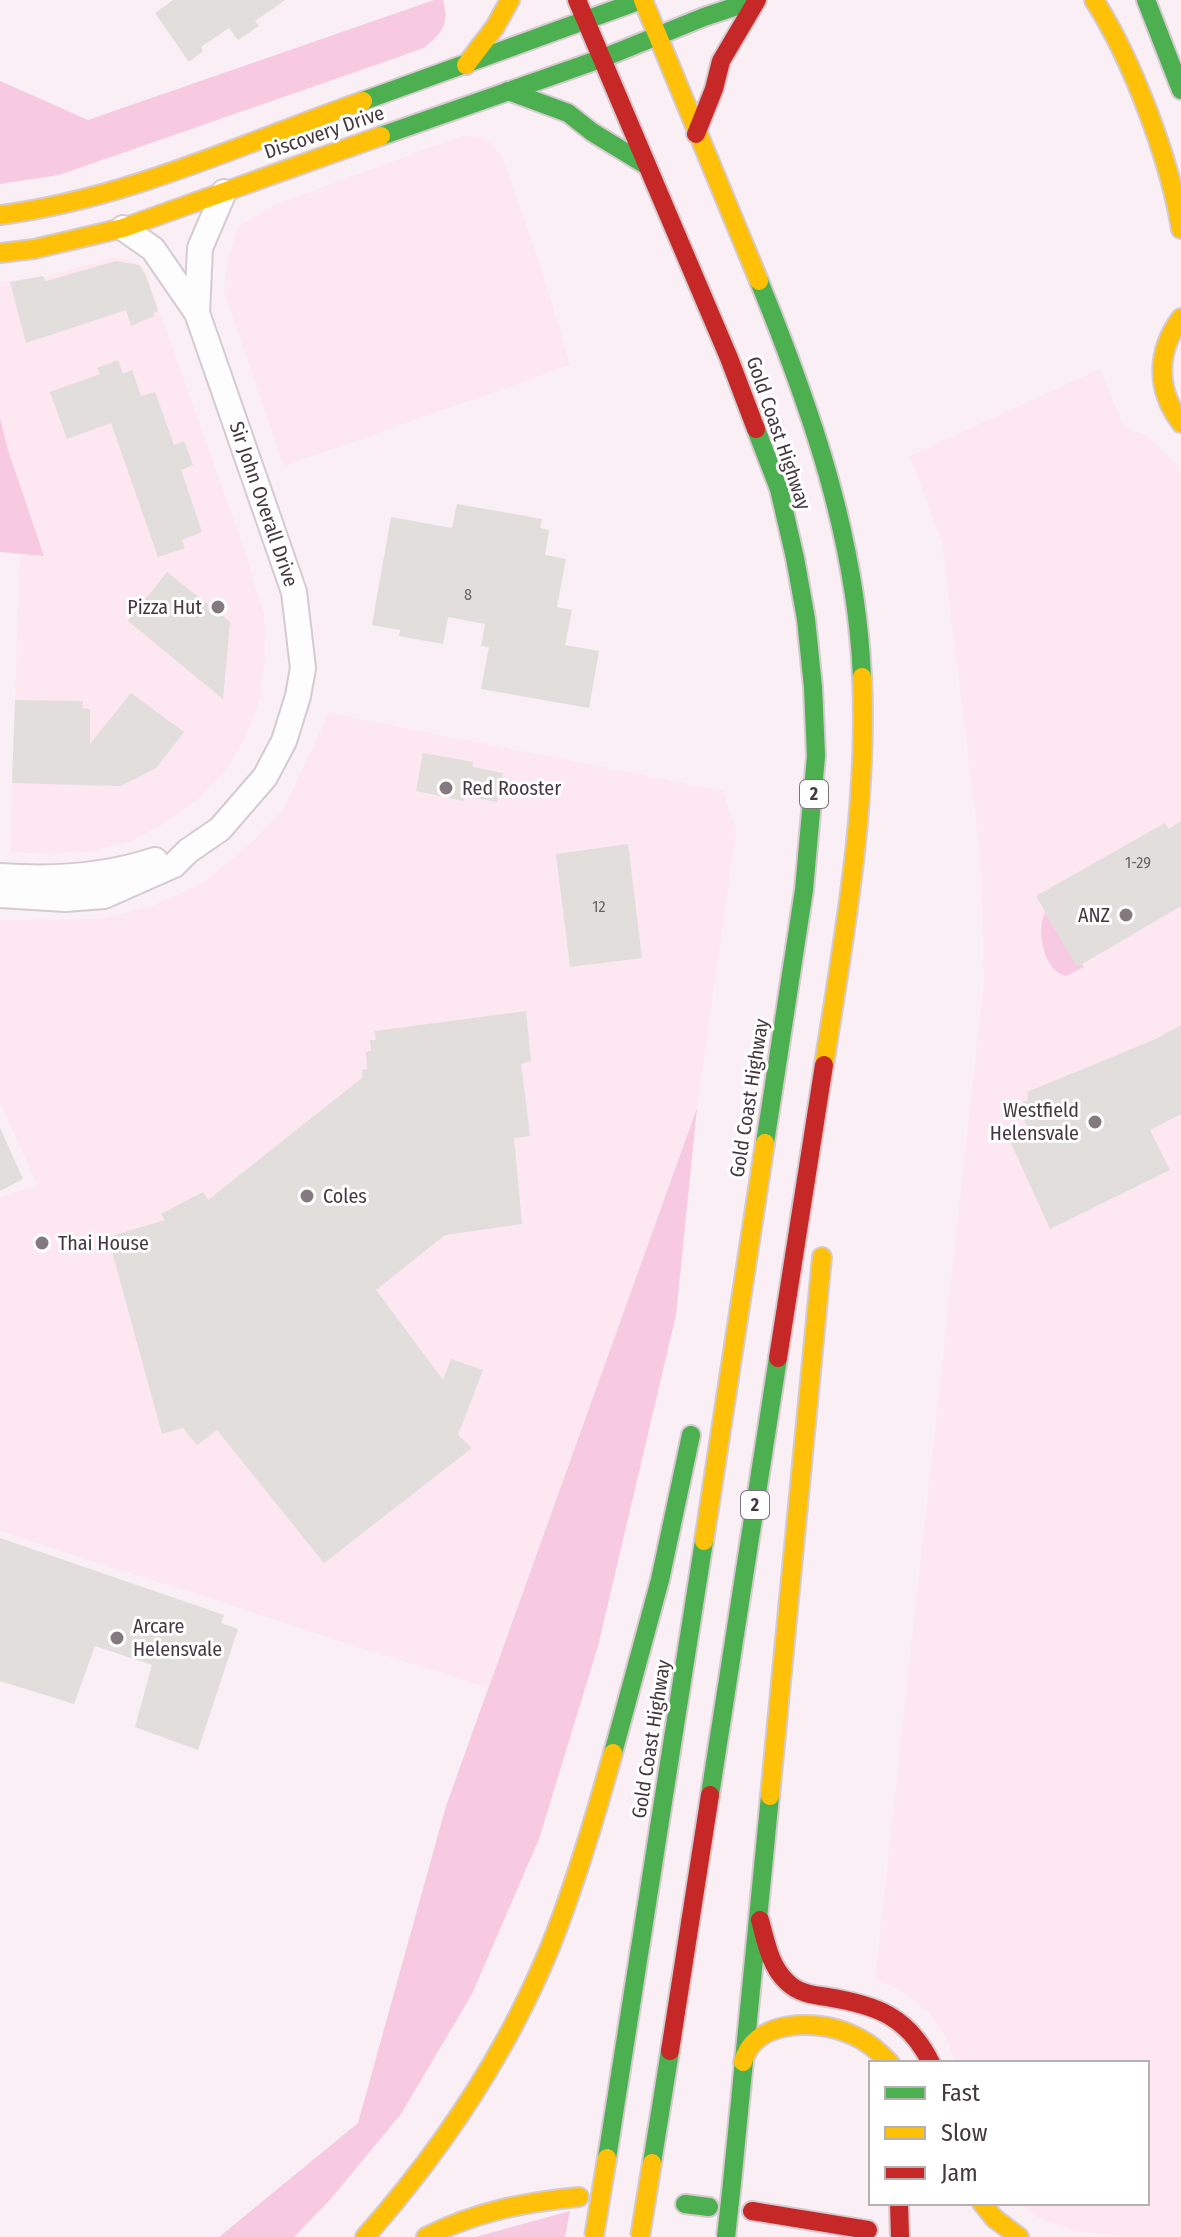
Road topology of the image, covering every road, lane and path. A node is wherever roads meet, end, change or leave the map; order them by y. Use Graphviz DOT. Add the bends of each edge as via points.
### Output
graph roads {
  1 [pos="510,0"];
  2 [pos="577,0"];
  3 [pos="642,0"];
  4 [pos="756,0"];
  5 [pos="1094,0"];
  6 [pos="1146,0"];
  7 [pos="585,21"];
  8 [pos="658,36"];
  9 [pos="603,58"];
  10 [pos="466,65"];
  11 [pos="1181,90"];
  12 [pos="508,91"];
  13 [pos="696,134"];
  14 [pos="646,165"];
  15 [pos="224,192"];
  16 [pos="0,215"];
  17 [pos="123,228"];
  18 [pos="1181,229"];
  19 [pos="0,253"];
  20 [pos="197,313"];
  21 [pos="1181,314"];
  22 [pos="1181,423"];
  23 [pos="188,851"];
  24 [pos="0,876"];
  25 [pos="0,895"];
  26 [pos="804,1190"];
  27 [pos="749,1238"];
  28 [pos="720,1308"];
  29 [pos="694,1424"];
  30 [pos="758,1914"];
  31 [pos="888,2061"];
  32 [pos="930,2061"];
  33 [pos="743,2062"];
  34 [pos="579,2197"];
  35 [pos="674,2202"];
  36 [pos="899,2205"];
  37 [pos="984,2205"];
  38 [pos="709,2207"];
  39 [pos="752,2211"];
  40 [pos="868,2230"];
  41 [pos="365,2237"];
  42 [pos="426,2237"];
  43 [pos="594,2237"];
  44 [pos="640,2237"];
  45 [pos="726,2237"];
  46 [pos="900,2237"];
  47 [pos="1019,2237"];
  1 -- 10 [label="main road"];
  2 -- 7 [label="main road, Gold Coast Highway / 2"];
  3 -- 7 [label="main road, Discovery Drive"];
  3 -- 8 [label="main road, Gold Coast Highway / 2"];
  4 -- 8 [label="main road, Discovery Drive"];
  4 -- 13 [label="main road" via="721,61"];
  5 -- 18 [label="main road" via="1115,36 1154,134"];
  6 -- 11 [label="main road"];
  7 -- 9 [label="main road, Gold Coast Highway / 2"];
  7 -- 10 [label="main road, Discovery Drive"];
  8 -- 9 [label="main road, Discovery Drive"];
  8 -- 13 [label="main road, Gold Coast Highway / 2"];
  9 -- 12 [label="main road, Discovery Drive"];
  9 -- 14 [label="main road, Gold Coast Highway / 2"];
  10 -- 16 [label="main road, Discovery Drive" via="103,193"];
  12 -- 14 [label="main road" via="568,113"];
  12 -- 15 [label="main road, Discovery Drive"];
  13 -- 26 [label="main road, Gold Coast Highway / 2" via="820,441 852,578 859,641 859,824"];
  14 -- 27 [label="main road, Gold Coast Highway / 2" via="779,489 806,619 813,687 811,828"];
  15 -- 17 [label="main road, Discovery Drive"];
  15 -- 20 [label="street, Sir John Overall Drive" via="200,248"];
  17 -- 19 [label="main road, Discovery Drive"];
  17 -- 20 [label="street, Sir John Overall Drive" via="153,249"];
  20 -- 23 [label="street, Sir John Overall Drive" via="294,592 303,668 284,741 265,777 220,829"];
  21 -- 22 [label="main road" via="1169,333 1160,370 1168,403"];
  23 -- 24 [label="street, Sir John Overall Drive" via="100,874 56,879"];
  23 -- 25 [label="street, Sir John Overall Drive" via="174,865 104,896"];
  26 -- 30 [label="main road" via="823,1246"];
  26 -- 44 [label="main road, Gold Coast Highway / 2, bridge"];
  27 -- 28 [label="main road"];
  27 -- 43 [label="main road, Gold Coast Highway / 2, bridge"];
  29 -- 41 [label="main road" via="638,1668 567,1904 491,2064 411,2184"];
  30 -- 32 [label="main road" via="772,1959 788,1983 806,1993 887,2012 913,2033"];
  30 -- 33 [label="main road"];
  31 -- 33 [label="main road" via="863,2039 811,2024 760,2038 747,2048"];
  33 -- 45 [label="main road, bridge"];
  34 -- 42 [label="main road" via="496,2208"];
  35 -- 38 [label="main road"];
  36 -- 46 [label="main road, bridge"];
  37 -- 47 [label="main road"];
  39 -- 40 [label="main road"];
}
